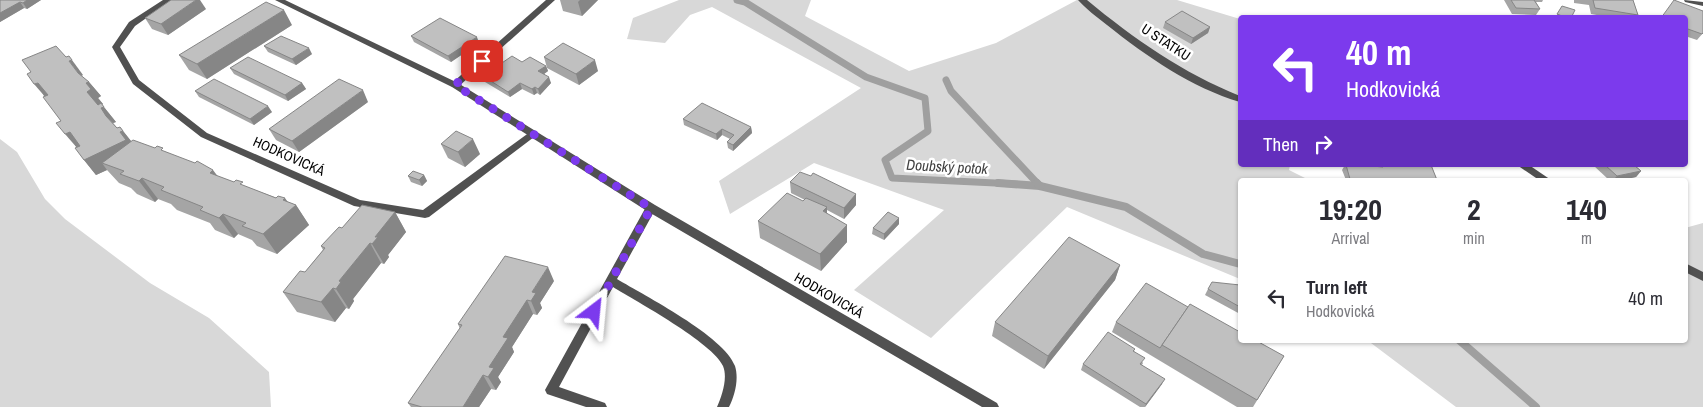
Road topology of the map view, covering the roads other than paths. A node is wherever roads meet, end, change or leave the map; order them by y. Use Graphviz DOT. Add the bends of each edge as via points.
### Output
graph roads {
  1 [pos="168,0"];
  2 [pos="279,0"];
  3 [pos="551,0"];
  4 [pos="1082,0"];
  5 [pos="1688,0"];
  6 [pos="1703,4"];
  7 [pos="455,85"];
  8 [pos="1238,98"];
  9 [pos="533,134"];
  10 [pos="1525,167"];
  11 [pos="1543,178"];
  12 [pos="651,208"];
  13 [pos="1688,269"];
  14 [pos="1703,277"];
  15 [pos="611,281"];
  16 [pos="990,406"];
  17 [pos="601,407"];
  18 [pos="723,407"];
  1 -- 9 [label="street, HODKOVICKÁ" via="132,24 116,47 136,82 204,135 358,203 425,214"];
  2 -- 7 [label="street, HODKOVICKÁ"];
  3 -- 7 [label="street"];
  4 -- 8 [label="street, U STATKU" via="1147,49 1193,78 1209,88"];
  5 -- 6 [label="street"];
  7 -- 9 [label="street, HODKOVICKÁ"];
  9 -- 12 [label="street, HODKOVICKÁ"];
  10 -- 11 [label="street"];
  12 -- 15 [label="street"];
  12 -- 16 [label="street, HODKOVICKÁ"];
  13 -- 14 [label="street"];
  15 -- 17 [label="street" via="551,390"];
  15 -- 18 [label="street" via="712,344 729,365 728,396"];
}
